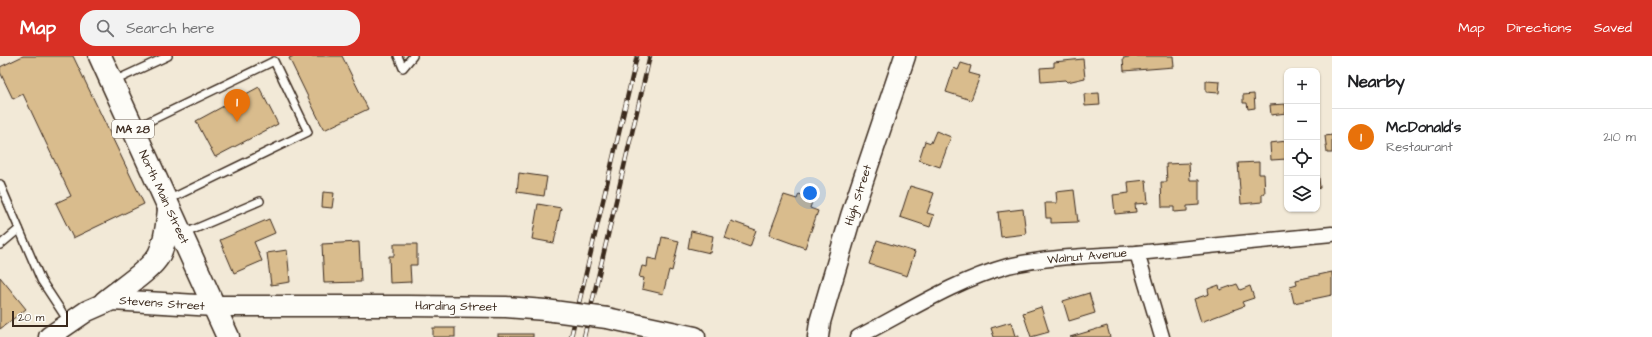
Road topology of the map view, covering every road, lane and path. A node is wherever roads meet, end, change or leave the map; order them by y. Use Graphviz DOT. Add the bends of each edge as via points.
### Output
graph roads {
  1 [pos="100,56"];
  2 [pos="168,56"];
  3 [pos="398,56"];
  4 [pos="413,56"];
  5 [pos="905,56"];
  6 [pos="112,82"];
  7 [pos="133,129"];
  8 [pos="0,184"];
  9 [pos="260,201"];
  10 [pos="168,205"];
  11 [pos="19,229"];
  12 [pos="1332,234"];
  13 [pos="181,235"];
  14 [pos="0,245"];
  15 [pos="1137,252"];
  16 [pos="105,302"];
  17 [pos="214,306"];
  18 [pos="69,323"];
  19 [pos="52,336"];
  20 [pos="228,337"];
  21 [pos="695,337"];
  22 [pos="818,337"];
  23 [pos="858,337"];
  24 [pos="1162,337"];
  1 -- 6 [label="main road, North Main Street / MA 28"];
  2 -- 6 [label="lane"];
  3 -- 4 [label="lane" via="403,68"];
  5 -- 22 [label="main road, High Street" via="851,216 820,322"];
  6 -- 7 [label="main road, North Main Street / MA 28"];
  7 -- 10 [label="main road, North Main Street / MA 28"];
  7 -- 10 [label="lane" via="274,61 308,132"];
  8 -- 11 [label="lane"];
  9 -- 13 [label="lane"];
  10 -- 13 [label="main road, North Main Street / MA 28"];
  10 -- 16 [label="main road" via="164,243 158,256"];
  11 -- 14 [label="lane"];
  11 -- 18 [label="lane" via="41,280"];
  12 -- 15 [label="street, Walnut Avenue"];
  13 -- 17 [label="main road, North Main Street / MA 28"];
  15 -- 23 [label="street, Walnut Avenue" via="1044,260 1008,266 973,278 925,300"];
  15 -- 24 [label="street"];
  16 -- 17 [label="main road, Stevens Street" via="121,300"];
  16 -- 18 [label="main road, Stevens Street"];
  17 -- 20 [label="main road, North Main Street / MA 28"];
  17 -- 21 [label="main road, Harding Street, bridge" via="506,307 606,318"];
  18 -- 19 [label="main road, Stevens Street"];
}
